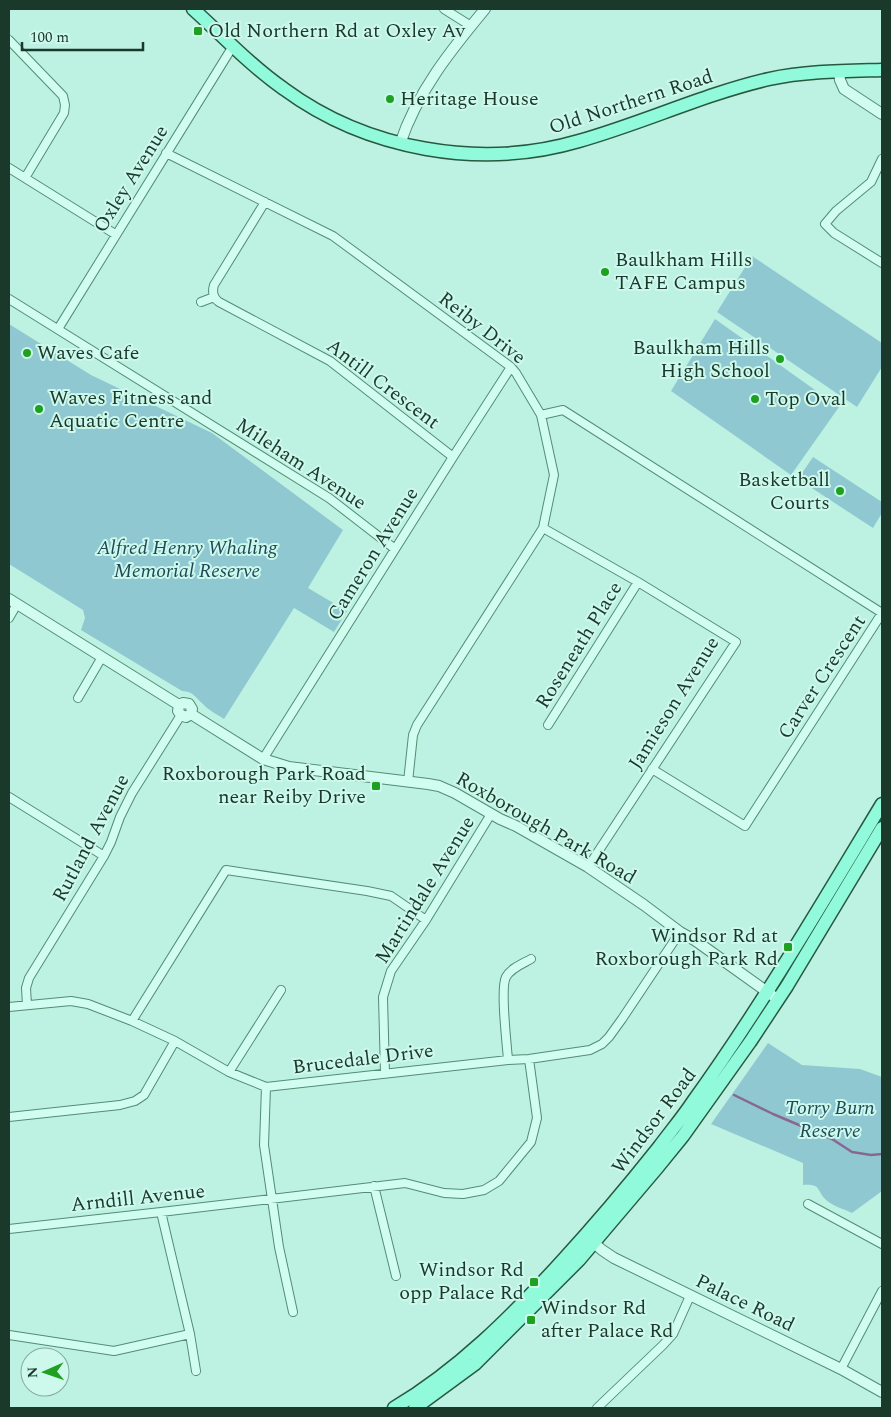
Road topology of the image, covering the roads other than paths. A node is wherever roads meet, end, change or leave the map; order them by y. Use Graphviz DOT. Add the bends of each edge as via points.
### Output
graph roads {
  1 [pos="193,9"];
  2 [pos="444,9"];
  3 [pos="485,9"];
  4 [pos="471,26"];
  5 [pos="9,40"];
  6 [pos="233,46"];
  7 [pos="882,70"];
  8 [pos="839,71"];
  9 [pos="882,114"];
  10 [pos="400,144"];
  11 [pos="166,153"];
  12 [pos="882,159"];
  13 [pos="9,168"];
  14 [pos="25,178"];
  15 [pos="266,202"];
  16 [pos="115,234"];
  17 [pos="882,263"];
  18 [pos="214,297"];
  19 [pos="9,299"];
  20 [pos="202,302"];
  21 [pos="58,329"];
  22 [pos="511,367"];
  23 [pos="541,414"];
  24 [pos="453,457"];
  25 [pos="543,528"];
  26 [pos="395,549"];
  27 [pos="638,582"];
  28 [pos="13,601"];
  29 [pos="9,618"];
  30 [pos="102,657"];
  31 [pos="78,698"];
  32 [pos="184,711"];
  33 [pos="548,724"];
  34 [pos="263,759"];
  35 [pos="652,769"];
  36 [pos="408,782"];
  37 [pos="9,797"];
  38 [pos="882,804"];
  39 [pos="491,814"];
  40 [pos="882,828"];
  41 [pos="104,856"];
  42 [pos="588,867"];
  43 [pos="426,920"];
  44 [pos="680,932"];
  45 [pos="531,959"];
  46 [pos="281,990"];
  47 [pos="767,991"];
  48 [pos="778,999"];
  49 [pos="27,1005"];
  50 [pos="9,1007"];
  51 [pos="132,1021"];
  52 [pos="175,1041"];
  53 [pos="529,1059"];
  54 [pos="508,1060"];
  55 [pos="229,1072"];
  56 [pos="385,1073"];
  57 [pos="266,1086"];
  58 [pos="9,1117"];
  59 [pos="374,1186"];
  60 [pos="271,1199"];
  61 [pos="808,1204"];
  62 [pos="161,1212"];
  63 [pos="9,1229"];
  64 [pos="594,1243"];
  65 [pos="882,1244"];
  66 [pos="396,1276"];
  67 [pos="882,1291"];
  68 [pos="690,1296"];
  69 [pos="293,1312"];
  70 [pos="190,1334"];
  71 [pos="9,1335"];
  72 [pos="841,1370"];
  73 [pos="196,1371"];
  74 [pos="882,1392"];
  75 [pos="394,1408"];
  76 [pos="415,1408"];
  77 [pos="597,1408"];
  1 -- 6 [label="main road, Old Northern Road"];
  2 -- 4 [label="street"];
  3 -- 4 [label="street"];
  4 -- 10 [label="street" via="434,75 406,126"];
  5 -- 14 [label="street" via="63,96 65,105 64,113"];
  6 -- 10 [label="main road, Old Northern Road" via="271,79 312,107 347,126"];
  6 -- 11 [label="street, Oxley Avenue"];
  7 -- 8 [label="main road, Old Northern Road"];
  8 -- 9 [label="street" via="844,89"];
  8 -- 10 [label="main road, Old Northern Road" via="796,74 746,85 558,147 523,152 468,153"];
  11 -- 15 [label="street, Reiby Drive"];
  11 -- 16 [label="street, Oxley Avenue"];
  12 -- 17 [label="street" via="871,182 825,224"];
  13 -- 14 [label="street"];
  14 -- 16 [label="street"];
  15 -- 18 [label="street" via="214,285"];
  15 -- 22 [label="street, Reiby Drive" via="333,236"];
  16 -- 21 [label="street, Oxley Avenue"];
  18 -- 20 [label="street"];
  18 -- 24 [label="street, Antill Crescent" via="330,361"];
  19 -- 21 [label="street, Mileham Avenue"];
  21 -- 26 [label="street, Mileham Avenue" via="328,498"];
  22 -- 23 [label="street, Reiby Drive"];
  22 -- 24 [label="street, Cameron Avenue"];
  23 -- 25 [label="street, Reiby Drive" via="554,475"];
  23 -- 35 [label="street, Carver Crescent" via="563,410 882,613 745,826"];
  24 -- 26 [label="street, Cameron Avenue"];
  25 -- 27 [label="street, Jamieson Avenue"];
  25 -- 36 [label="street, Reiby Drive" via="419,721"];
  26 -- 34 [label="street, Cameron Avenue"];
  27 -- 33 [label="street, Roseneath Place"];
  27 -- 35 [label="street, Jamieson Avenue" via="736,642"];
  28 -- 29 [label="street"];
  28 -- 30 [label="street, Roxborough Park Road"];
  30 -- 31 [label="street"];
  30 -- 32 [label="street, Roxborough Park Road"];
  32 -- 34 [label="street, Roxborough Park Road"];
  32 -- 41 [label="street, Rutland Avenue" via="132,793"];
  34 -- 36 [label="street, Roxborough Park Road" via="289,767"];
  35 -- 42 [label="street, Jamieson Avenue"];
  36 -- 39 [label="street, Roxborough Park Road" via="439,786"];
  37 -- 41 [label="street"];
  38 -- 47 [label="main road, Windsor Road"];
  39 -- 42 [label="street, Roxborough Park Road"];
  39 -- 43 [label="street, Martindale Avenue"];
  40 -- 48 [label="main road, Windsor Road"];
  41 -- 49 [label="street, Rutland Avenue" via="29,978"];
  42 -- 44 [label="street, Roxborough Park Road"];
  43 -- 51 [label="street" via="391,896 367,890 226,870"];
  43 -- 56 [label="street, Martindale Avenue" via="390,971 383,997"];
  44 -- 47 [label="street, Roxborough Park Road"];
  44 -- 53 [label="street, Brucedale Drive" via="602,1044 590,1050"];
  45 -- 54 [label="street" via="514,968 505,978"];
  46 -- 55 [label="street"];
  47 -- 48 [label="street, Roxborough Park Road"];
  47 -- 75 [label="main road, Windsor Road" via="691,1105 585,1236 490,1335 446,1372"];
  48 -- 64 [label="main road, Windsor Road" via="683,1136"];
  49 -- 50 [label="street, Brucedale Drive"];
  49 -- 51 [label="street, Brucedale Drive" via="71,1001"];
  51 -- 52 [label="street, Brucedale Drive"];
  52 -- 55 [label="street, Brucedale Drive"];
  52 -- 58 [label="street" via="144,1095 135,1100 120,1105"];
  53 -- 54 [label="street, Brucedale Drive"];
  53 -- 59 [label="street, Arndill Avenue" via="537,1118 531,1142 499,1181 484,1190 463,1194 444,1193 405,1183"];
  54 -- 56 [label="street, Brucedale Drive"];
  55 -- 57 [label="street, Brucedale Drive"];
  56 -- 57 [label="street, Brucedale Drive"];
  57 -- 60 [label="street" via="264,1145"];
  59 -- 60 [label="street, Arndill Avenue"];
  59 -- 66 [label="street"];
  60 -- 62 [label="street, Arndill Avenue"];
  60 -- 69 [label="street"];
  61 -- 65 [label="street"];
  62 -- 63 [label="street, Arndill Avenue"];
  62 -- 70 [label="street"];
  64 -- 68 [label="street, Palace Road" via="614,1258"];
  64 -- 76 [label="main road, Windsor Road" via="475,1364"];
  67 -- 72 [label="street"];
  68 -- 72 [label="street, Palace Road"];
  68 -- 77 [label="street" via="673,1334"];
  70 -- 71 [label="street" via="114,1351"];
  70 -- 73 [label="street"];
  72 -- 74 [label="street, Palace Road"];
}
